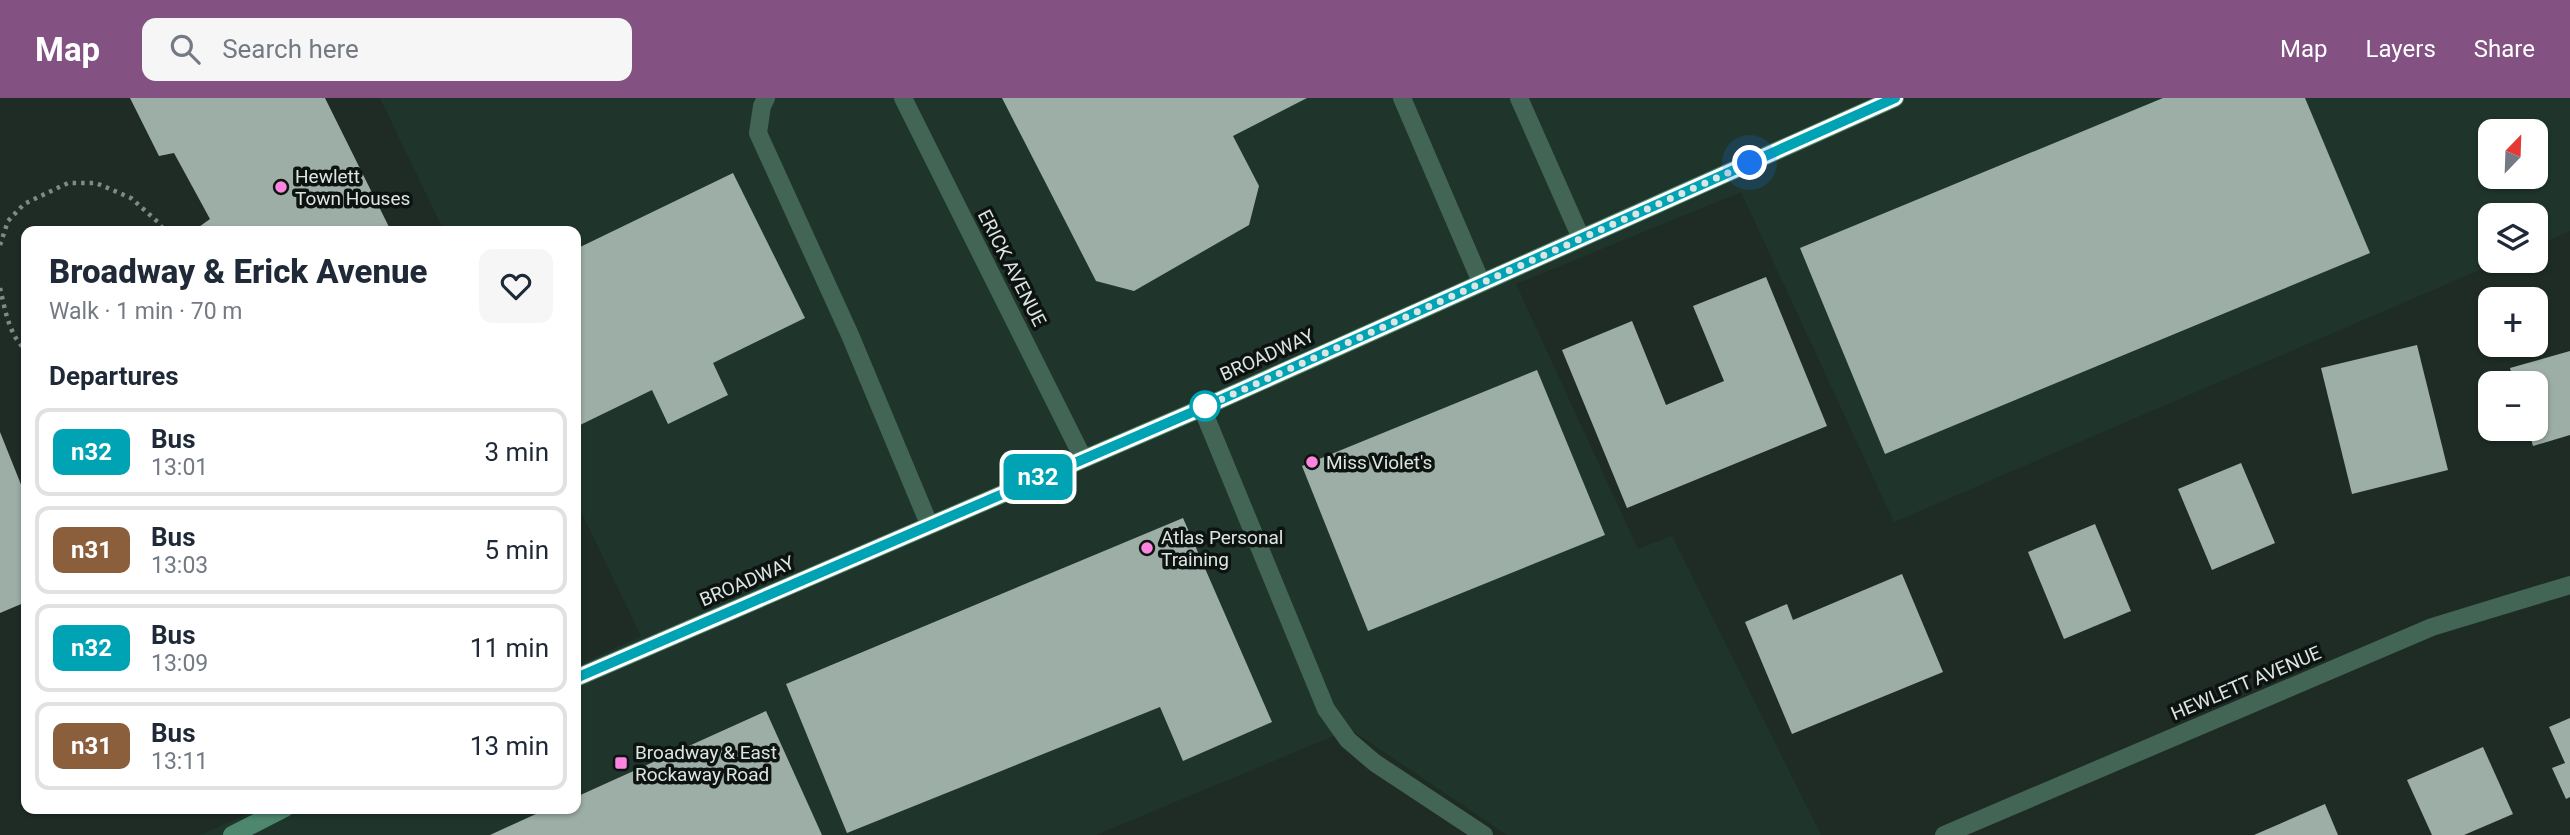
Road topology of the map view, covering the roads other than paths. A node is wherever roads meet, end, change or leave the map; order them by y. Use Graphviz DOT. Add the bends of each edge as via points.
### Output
graph roads {
  1 [pos="766,98"];
  2 [pos="903,98"];
  3 [pos="1402,98"];
  4 [pos="1519,98"];
  5 [pos="1895,98"];
  6 [pos="1581,238"];
  7 [pos="1481,282"];
  8 [pos="1202,408"];
  9 [pos="1083,457"];
  10 [pos="929,524"];
  11 [pos="2570,584"];
  12 [pos="581,676"];
  13 [pos="273,814"];
  14 [pos="232,835"];
  15 [pos="1484,835"];
  16 [pos="1944,835"];
  1 -- 10 [label="street" via="758,133"];
  2 -- 9 [label="street, ERICK AVENUE"];
  3 -- 7 [label="street"];
  4 -- 6 [label="street"];
  5 -- 6 [label="main road, BROADWAY"];
  6 -- 7 [label="main road, BROADWAY"];
  7 -- 8 [label="main road, BROADWAY"];
  8 -- 9 [label="main road, BROADWAY"];
  8 -- 15 [label="street" via="1326,709 1348,740 1375,763"];
  9 -- 10 [label="main road, BROADWAY"];
  10 -- 12 [label="main road, BROADWAY"];
  11 -- 16 [label="street, HEWLETT AVENUE" via="2432,627"];
  13 -- 14 [label="main road"];
}
